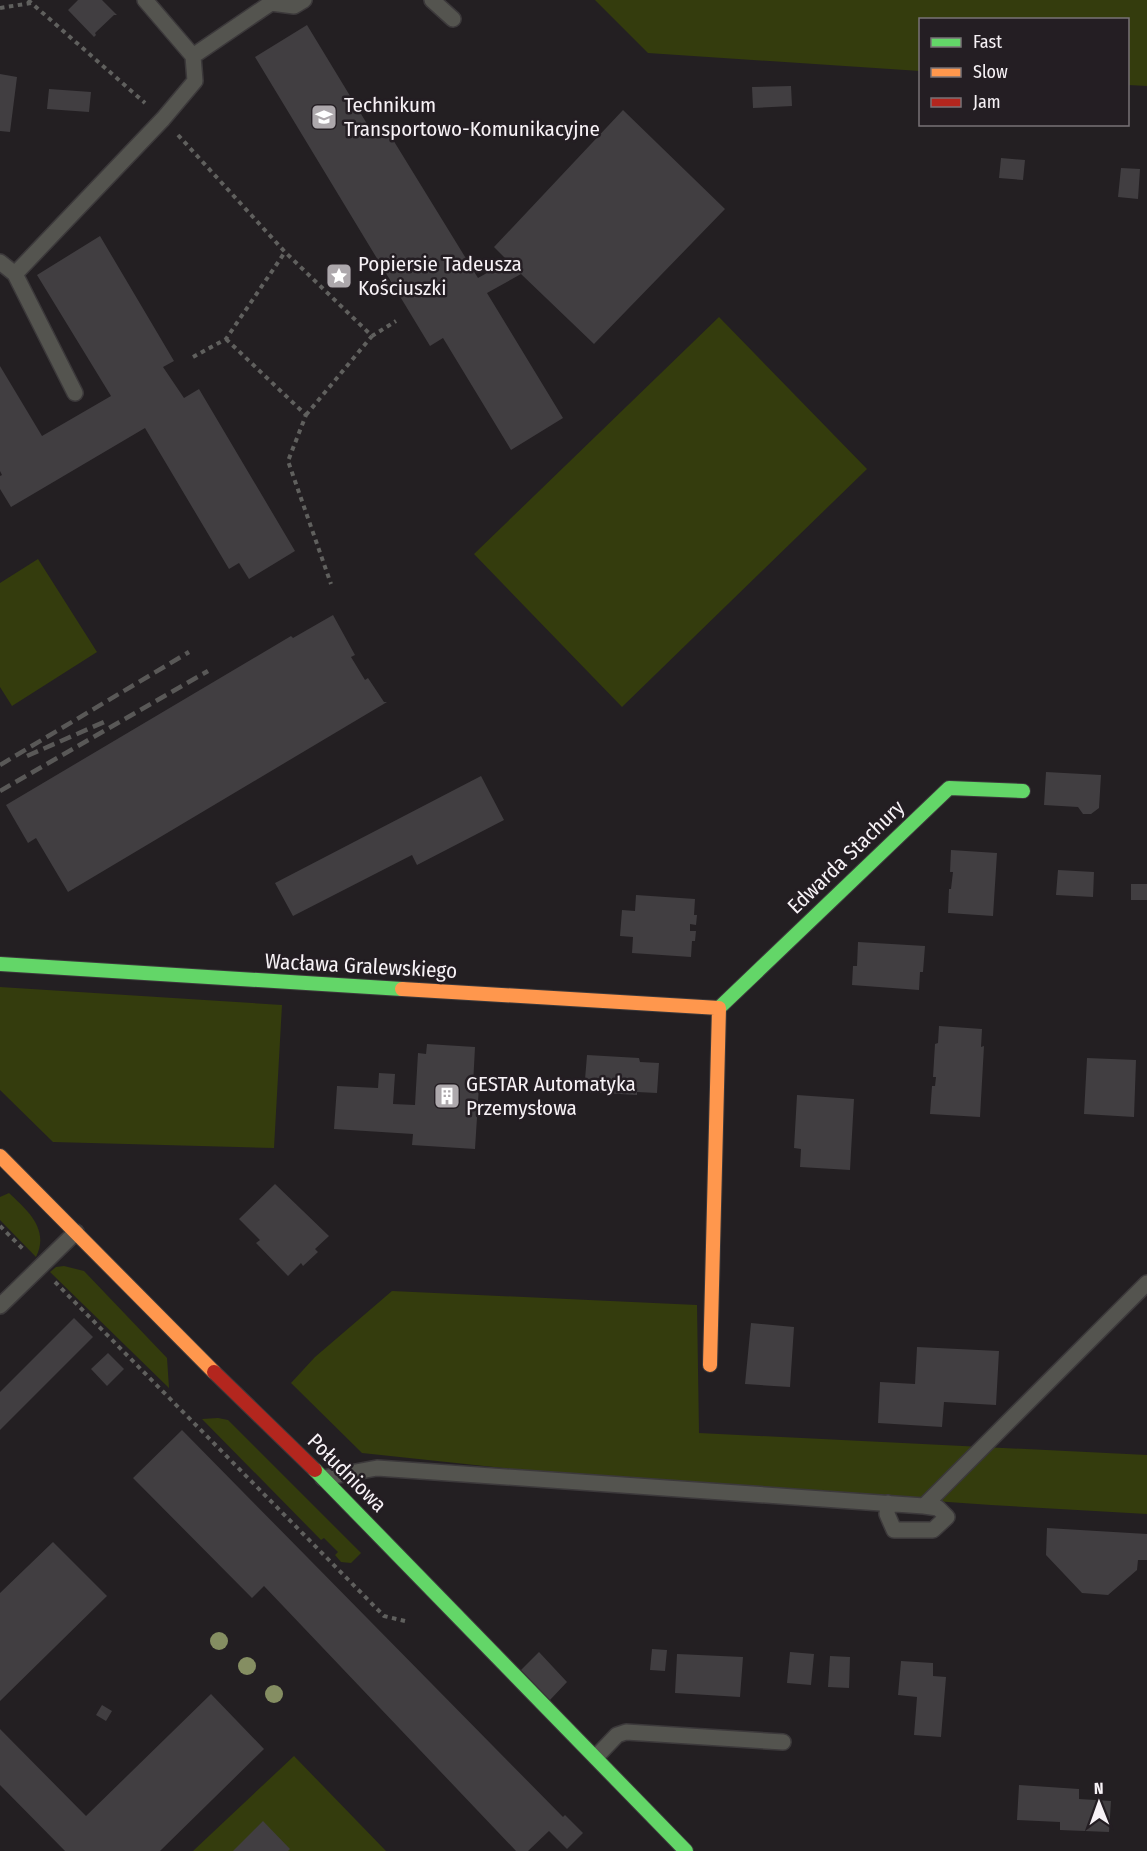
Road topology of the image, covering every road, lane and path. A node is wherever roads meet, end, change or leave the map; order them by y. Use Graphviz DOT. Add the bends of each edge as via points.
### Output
graph roads {
  1 [pos="145,0"];
  2 [pos="304,0"];
  3 [pos="432,0"];
  4 [pos="32,3"];
  5 [pos="0,8"];
  6 [pos="453,19"];
  7 [pos="193,56"];
  8 [pos="0,262"];
  9 [pos="15,274"];
  10 [pos="396,321"];
  11 [pos="372,336"];
  12 [pos="226,339"];
  13 [pos="193,357"];
  14 [pos="75,393"];
  15 [pos="306,415"];
  16 [pos="331,584"];
  17 [pos="1023,791"];
  18 [pos="0,964"];
  19 [pos="719,1008"];
  20 [pos="0,1156"];
  21 [pos="76,1232"];
  22 [pos="1147,1283"];
  23 [pos="0,1306"];
  24 [pos="100,1329"];
  25 [pos="710,1365"];
  26 [pos="323,1478"];
  27 [pos="888,1503"];
  28 [pos="924,1506"];
  29 [pos="405,1621"];
  30 [pos="783,1742"];
  31 [pos="596,1757"];
  32 [pos="686,1851"];
  1 -- 7 [label="lane"];
  2 -- 7 [label="lane" via="294,6 271,3"];
  3 -- 6 [label="lane"];
  4 -- 5 [label="path"];
  7 -- 9 [label="lane" via="195,81"];
  8 -- 9 [label="lane"];
  9 -- 14 [label="lane"];
  10 -- 11 [label="path"];
  11 -- 12 [label="path" via="285,252"];
  11 -- 15 [label="path"];
  12 -- 13 [label="path"];
  12 -- 15 [label="path"];
  15 -- 16 [label="path" via="288,461"];
  17 -- 19 [label="street, Edwarda Stachury" via="949,788"];
  18 -- 19 [label="street, Wacława Gralewskiego"];
  19 -- 25 [label="street"];
  20 -- 21 [label="street, Południowa"];
  21 -- 23 [label="lane"];
  21 -- 26 [label="street, Południowa"];
  22 -- 28 [label="lane"];
  24 -- 29 [label="path" via="384,1616"];
  26 -- 27 [label="lane" via="377,1468"];
  26 -- 31 [label="street, Południowa"];
  27 -- 28 [label="lane"];
  27 -- 28 [label="lane" via="887,1514 894,1530 933,1530 947,1517 938,1508"];
  30 -- 31 [label="lane" via="626,1732 616,1735"];
  31 -- 32 [label="street, Południowa"];
}
